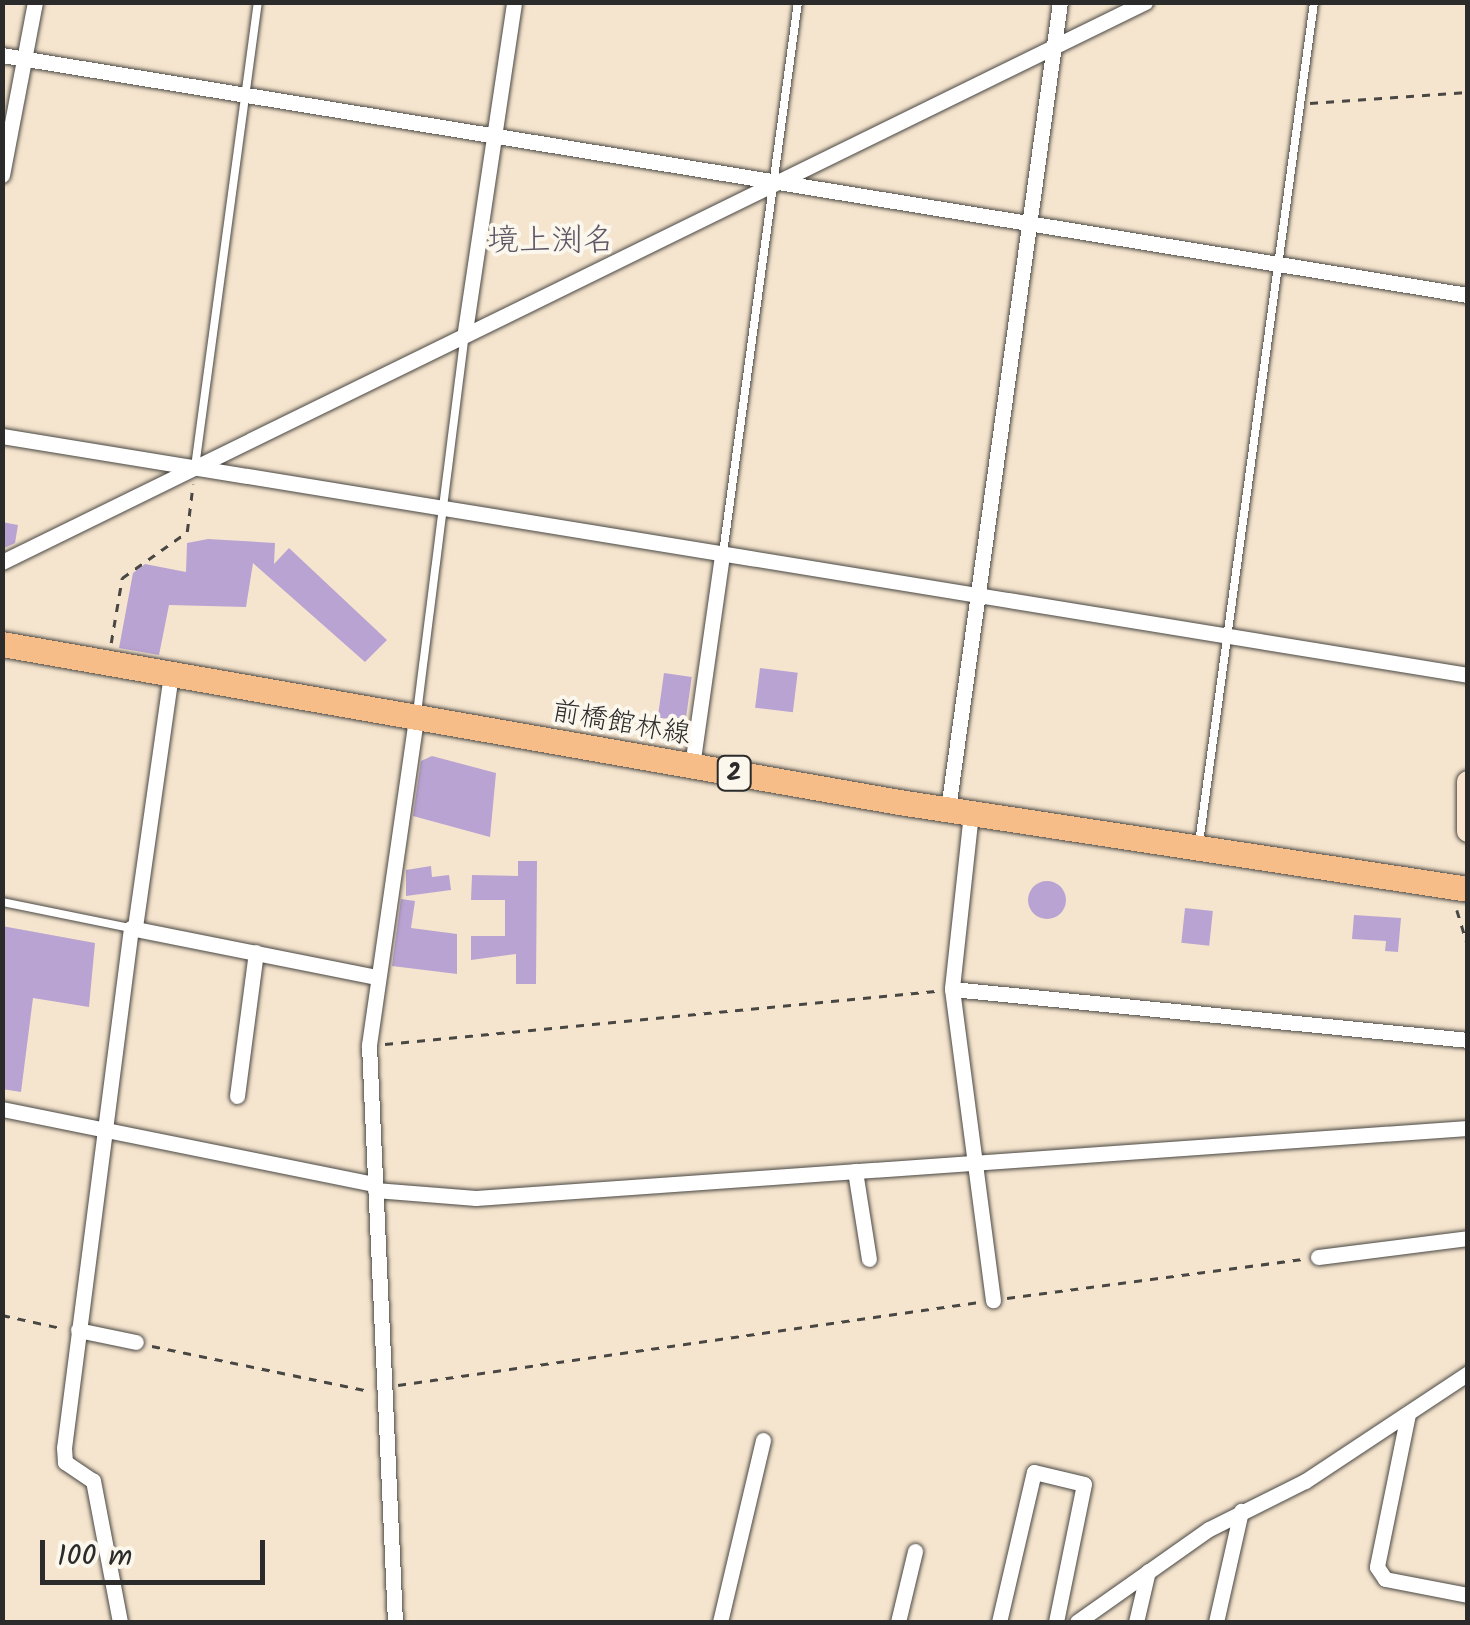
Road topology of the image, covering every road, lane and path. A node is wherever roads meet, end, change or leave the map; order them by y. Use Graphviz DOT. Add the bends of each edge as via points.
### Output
graph roads {
  1 [pos="35,2"];
  2 [pos="258,2"];
  3 [pos="514,2"];
  4 [pos="798,2"];
  5 [pos="1060,2"];
  6 [pos="1145,2"];
  7 [pos="1314,2"];
  8 [pos="1055,46"];
  9 [pos="2,55"];
  10 [pos="31,60"];
  11 [pos="1468,92"];
  12 [pos="245,95"];
  13 [pos="1300,103"];
  14 [pos="494,136"];
  15 [pos="2,175"];
  16 [pos="774,184"];
  17 [pos="1029,224"];
  18 [pos="1278,264"];
  19 [pos="1468,294"];
  20 [pos="465,331"];
  21 [pos="2,436"];
  22 [pos="195,467"];
  23 [pos="444,506"];
  24 [pos="722,556"];
  25 [pos="2,562"];
  26 [pos="976,595"];
  27 [pos="1228,637"];
  28 [pos="2,644"];
  29 [pos="109,664"];
  30 [pos="171,675"];
  31 [pos="1468,675"];
  32 [pos="416,719"];
  33 [pos="692,766"];
  34 [pos="1468,782"];
  35 [pos="959,811"];
  36 [pos="1468,832"];
  37 [pos="1198,847"];
  38 [pos="1468,889"];
  39 [pos="2,902"];
  40 [pos="133,928"];
  41 [pos="256,952"];
  42 [pos="377,977"];
  43 [pos="952,989"];
  44 [pos="1468,1040"];
  45 [pos="369,1045"];
  46 [pos="237,1096"];
  47 [pos="2,1109"];
  48 [pos="1468,1128"];
  49 [pos="105,1133"];
  50 [pos="976,1162"];
  51 [pos="856,1171"];
  52 [pos="375,1187"];
  53 [pos="1468,1238"];
  54 [pos="1318,1257"];
  55 [pos="869,1259"];
  56 [pos="992,1300"];
  57 [pos="2,1315"];
  58 [pos="78,1330"];
  59 [pos="136,1342"];
  60 [pos="1468,1373"];
  61 [pos="382,1391"];
  62 [pos="1408,1414"];
  63 [pos="763,1440"];
  64 [pos="1241,1511"];
  65 [pos="914,1551"];
  66 [pos="1148,1571"];
  67 [pos="1468,1595"];
  68 [pos="120,1622"];
  69 [pos="395,1622"];
  70 [pos="720,1622"];
  71 [pos="898,1622"];
  72 [pos="999,1622"];
  73 [pos="1056,1622"];
  74 [pos="1077,1622"];
  75 [pos="1136,1622"];
  76 [pos="1216,1622"];
  1 -- 10 [label="street"];
  2 -- 12 [label="lane"];
  3 -- 14 [label="street"];
  4 -- 16 [label="lane"];
  5 -- 8 [label="street"];
  6 -- 8 [label="street"];
  7 -- 13 [label="lane"];
  8 -- 16 [label="street"];
  8 -- 17 [label="street"];
  9 -- 10 [label="street"];
  10 -- 12 [label="street"];
  10 -- 15 [label="street"];
  11 -- 13 [label="path"];
  12 -- 14 [label="street"];
  12 -- 22 [label="lane"];
  13 -- 18 [label="lane"];
  14 -- 16 [label="street"];
  14 -- 20 [label="street"];
  16 -- 17 [label="street"];
  16 -- 20 [label="street"];
  16 -- 24 [label="lane"];
  17 -- 18 [label="street"];
  17 -- 26 [label="street"];
  18 -- 19 [label="street"];
  18 -- 27 [label="lane"];
  20 -- 22 [label="street"];
  20 -- 23 [label="lane"];
  21 -- 22 [label="street"];
  22 -- 23 [label="street"];
  22 -- 25 [label="street"];
  22 -- 29 [label="path" via="187,532 137,562 115,593"];
  23 -- 24 [label="street"];
  23 -- 32 [label="lane"];
  24 -- 26 [label="street"];
  24 -- 33 [label="street"];
  26 -- 27 [label="street"];
  26 -- 35 [label="street"];
  27 -- 31 [label="street"];
  27 -- 37 [label="lane"];
  28 -- 29 [label="main road, 前橋館林線 / 2"];
  29 -- 30 [label="main road, 前橋館林線 / 2"];
  30 -- 32 [label="main road, 前橋館林線 / 2"];
  30 -- 40 [label="street"];
  32 -- 33 [label="main road, 前橋館林線 / 2"];
  32 -- 42 [label="street"];
  33 -- 35 [label="main road, 前橋館林線 / 2"];
  34 -- 36 [label="main road"];
  35 -- 37 [label="main road, 前橋館林線 / 2"];
  35 -- 43 [label="street"];
  37 -- 38 [label="main road, 前橋館林線 / 2"];
  39 -- 40 [label="lane"];
  40 -- 41 [label="street"];
  40 -- 49 [label="street"];
  41 -- 42 [label="street"];
  41 -- 46 [label="street"];
  42 -- 45 [label="street"];
  43 -- 44 [label="street"];
  43 -- 45 [label="path"];
  43 -- 50 [label="street"];
  45 -- 52 [label="street"];
  47 -- 49 [label="street"];
  48 -- 50 [label="street"];
  49 -- 52 [label="street"];
  49 -- 58 [label="street"];
  50 -- 51 [label="street"];
  50 -- 56 [label="street"];
  51 -- 52 [label="street" via="476,1198"];
  51 -- 55 [label="street"];
  52 -- 61 [label="street"];
  53 -- 54 [label="street"];
  54 -- 56 [label="path"];
  56 -- 61 [label="path"];
  57 -- 58 [label="path"];
  58 -- 59 [label="street"];
  58 -- 68 [label="street" via="64,1462 93,1481"];
  59 -- 61 [label="path"];
  60 -- 62 [label="street"];
  61 -- 69 [label="street"];
  62 -- 64 [label="street"];
  62 -- 67 [label="street" via="1377,1566 1385,1579"];
  63 -- 70 [label="street"];
  64 -- 66 [label="street"];
  64 -- 76 [label="street"];
  65 -- 71 [label="street"];
  66 -- 74 [label="street"];
  66 -- 75 [label="street"];
  72 -- 73 [label="street" via="1034,1472 1084,1484"];
}
